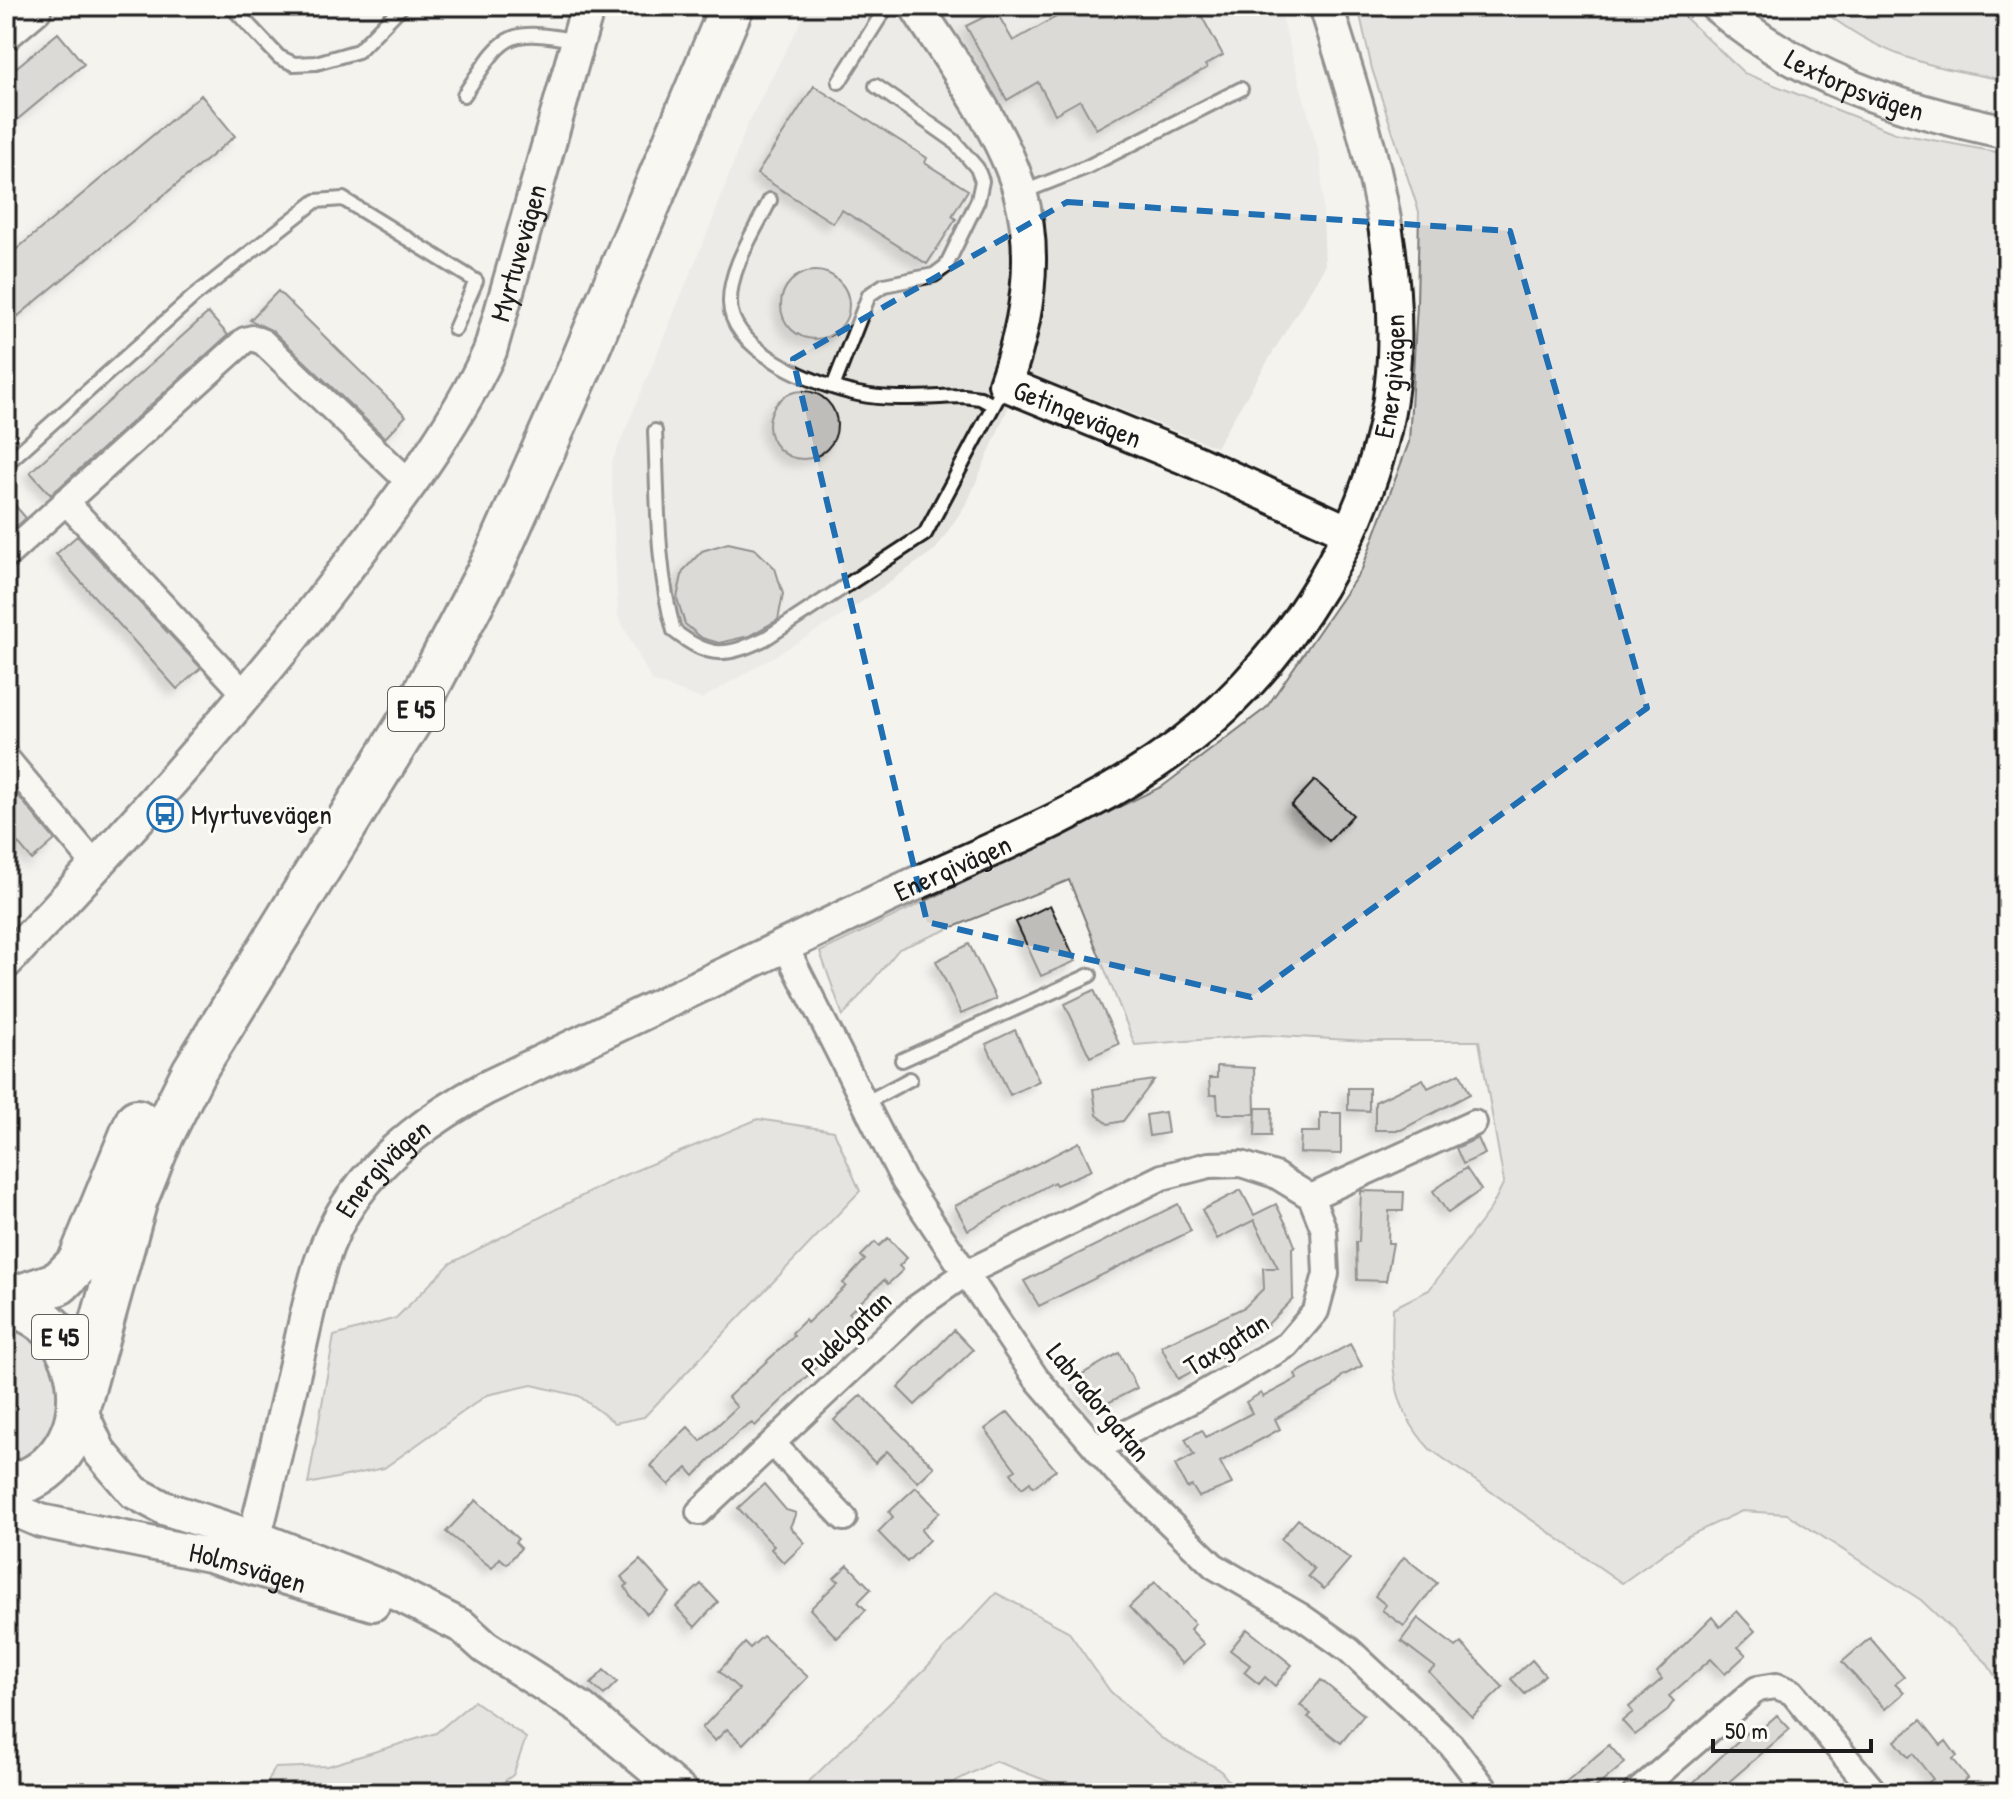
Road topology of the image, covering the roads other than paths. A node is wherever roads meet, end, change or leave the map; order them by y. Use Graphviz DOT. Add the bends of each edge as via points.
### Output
graph roads {
  1 [pos="34,6"];
  2 [pos="231,6"];
  3 [pos="402,6"];
  4 [pos="588,6"];
  5 [pos="703,6"];
  6 [pos="732,6"];
  7 [pos="887,6"];
  8 [pos="916,6"];
  9 [pos="1326,6"];
  10 [pos="1717,6"];
  11 [pos="6,38"];
  12 [pos="578,41"];
  13 [pos="839,82"];
  14 [pos="876,86"];
  15 [pos="1241,89"];
  16 [pos="464,95"];
  17 [pos="2007,132"];
  18 [pos="1021,193"];
  19 [pos="770,200"];
  20 [pos="455,329"];
  21 [pos="833,387"];
  22 [pos="999,394"];
  23 [pos="655,431"];
  24 [pos="6,464"];
  25 [pos="412,485"];
  26 [pos="65,501"];
  27 [pos="1349,532"];
  28 [pos="6,556"];
  29 [pos="246,695"];
  30 [pos="6,758"];
  31 [pos="96,866"];
  32 [pos="785,946"];
  33 [pos="6,962"];
  34 [pos="1090,975"];
  35 [pos="902,1060"];
  36 [pos="910,1079"];
  37 [pos="863,1104"];
  38 [pos="1474,1123"];
  39 [pos="1311,1197"];
  40 [pos="966,1273"];
  41 [pos="6,1303"];
  42 [pos="81,1403"];
  43 [pos="773,1444"];
  44 [pos="1097,1448"];
  45 [pos="6,1487"];
  46 [pos="6,1506"];
  47 [pos="699,1512"];
  48 [pos="844,1518"];
  49 [pos="251,1551"];
  50 [pos="682,1793"];
  51 [pos="1488,1793"];
  52 [pos="1636,1793"];
  53 [pos="1875,1793"];
  1 -- 11 [label="street" via="38,11"];
  2 -- 3 [label="lane" via="279,57 294,64 358,51"];
  4 -- 12 [label="street, Myrtuvevägen"];
  5 -- 41 [label="highway, E 45" via="471,548 386,708 172,1056 133,1129 79,1263 59,1283"];
  6 -- 42 [label="highway, E 45" via="495,559 411,719 194,1071 162,1135 136,1199"];
  7 -- 13 [label="lane"];
  8 -- 18 [label="street, Getingevägen" via="1008,159"];
  9 -- 27 [label="street, Energivägen" via="1372,154 1389,234 1394,296 1394,361 1385,417 1368,486"];
  10 -- 17 [label="street, Lextorpsvägen" via="1810,70 1901,108"];
  12 -- 16 [label="lane" via="537,33 514,35 497,46"];
  12 -- 25 [label="street, Myrtuvevägen" via="490,351 469,396"];
  14 -- 21 [label="lane" via="953,140 982,181 946,266 934,275 884,285 869,295"];
  15 -- 18 [label="lane" via="1087,167"];
  18 -- 22 [label="street, Getingevägen" via="1029,278 1025,318"];
  19 -- 21 [label="lane" via="736,270 730,302 734,325 761,354"];
  20 -- 24 [label="lane, Myrtuvevägen" via="476,281 343,199 316,201 193,297"];
  21 -- 22 [label="lane" via="893,398"];
  22 -- 23 [label="lane" via="925,534 738,651 710,653 674,631 660,550"];
  22 -- 27 [label="street, Getingevägen" via="1196,462"];
  25 -- 26 [label="street" via="253,338"];
  25 -- 29 [label="street, Myrtuvevägen"];
  26 -- 28 [label="street"];
  26 -- 29 [label="street"];
  27 -- 32 [label="street, Energivägen" via="1316,597 1270,658 1218,712 1156,763 1060,816"];
  29 -- 31 [label="street, Myrtuvevägen"];
  30 -- 31 [label="street"];
  31 -- 33 [label="street, Myrtuvevägen"];
  32 -- 37 [label="street, Labradorgatan"];
  32 -- 49 [label="street, Energivägen" via="475,1094 440,1113 379,1166 351,1200 313,1289"];
  34 -- 35 [label="lane"];
  36 -- 37 [label="lane"];
  37 -- 40 [label="street, Labradorgatan" via="904,1181"];
  38 -- 39 [label="street"];
  39 -- 40 [label="street" via="1275,1175 1241,1164 1209,1165 1162,1177"];
  39 -- 44 [label="street, Taxgatan" via="1324,1230 1326,1274 1316,1311 1287,1345"];
  40 -- 43 [label="street, Pudelgatan" via="916,1308"];
  40 -- 44 [label="street, Labradorgatan" via="1036,1378"];
  41 -- 42 [label="highway, E 45" via="38,1317 58,1335 73,1357"];
  42 -- 45 [label="highway, E 45" via="68,1443 53,1462 34,1477"];
  42 -- 49 [label="street, Holmsvägen" via="99,1451 134,1492"];
  43 -- 47 [label="street, Pudelgatan"];
  43 -- 48 [label="street"];
  44 -- 51 [label="street, Labradorgatan" via="1214,1566 1349,1650 1451,1745"];
  46 -- 49 [label="street, Holmsvägen" via="41,1521 162,1544"];
  49 -- 50 [label="street, Holmsvägen" via="456,1640 485,1647 582,1709"];
  52 -- 53 [label="street" via="1757,1689 1776,1686 1792,1692"];
}
